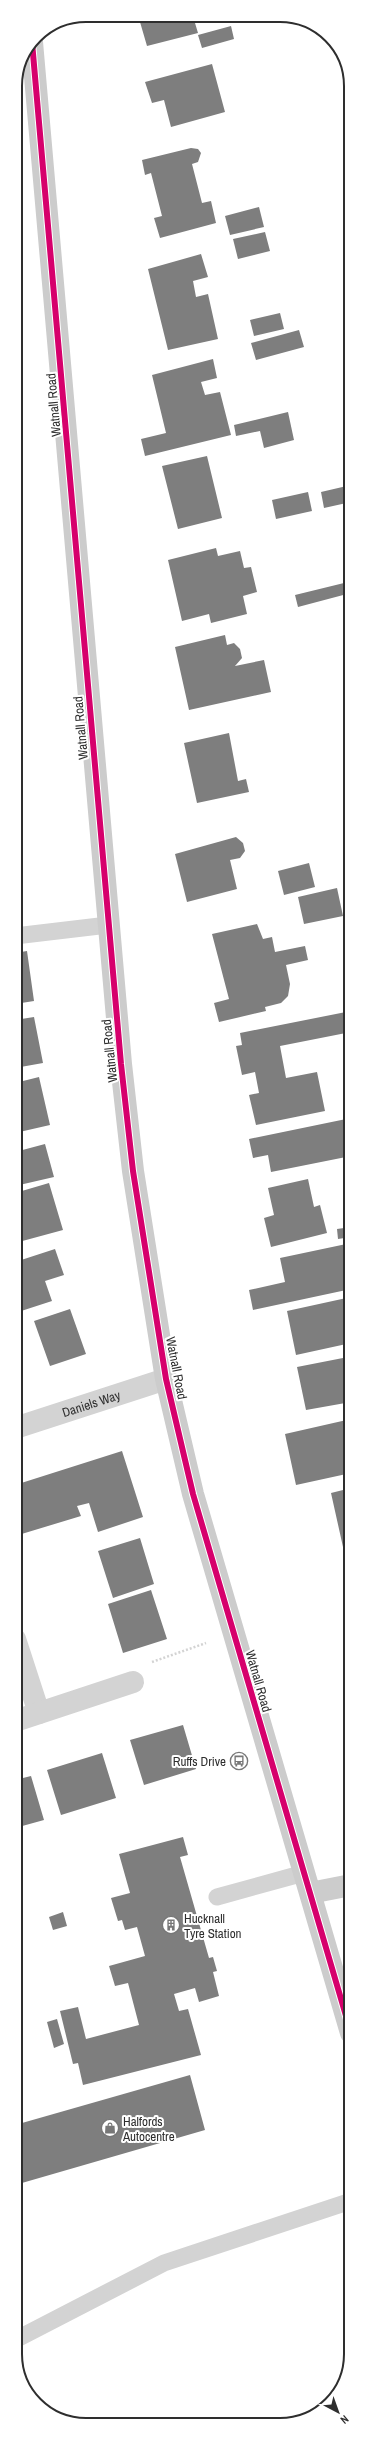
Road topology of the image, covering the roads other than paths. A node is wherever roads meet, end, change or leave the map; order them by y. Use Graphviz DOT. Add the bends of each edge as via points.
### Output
graph roads {
  1 [pos="33,51"];
  2 [pos="108,925"];
  3 [pos="22,935"];
  4 [pos="166,1379"];
  5 [pos="22,1426"];
  6 [pos="22,1661"];
  7 [pos="133,1682"];
  8 [pos="39,1713"];
  9 [pos="22,1719"];
  10 [pos="307,1883"];
  11 [pos="344,1885"];
  12 [pos="216,1897"];
  13 [pos="344,2009"];
  14 [pos="344,2203"];
  15 [pos="22,2336"];
  1 -- 2 [label="main road, Watnall Road"];
  2 -- 3 [label="lane"];
  2 -- 4 [label="main road, Watnall Road" via="133,1171"];
  4 -- 5 [label="street, Daniels Way"];
  4 -- 10 [label="main road, Watnall Road" via="193,1494"];
  6 -- 8 [label="street"];
  7 -- 8 [label="street"];
  8 -- 9 [label="street"];
  10 -- 11 [label="main road"];
  10 -- 12 [label="lane"];
  10 -- 13 [label="main road, Watnall Road"];
  14 -- 15 [label="lane" via="164,2263"];
}
